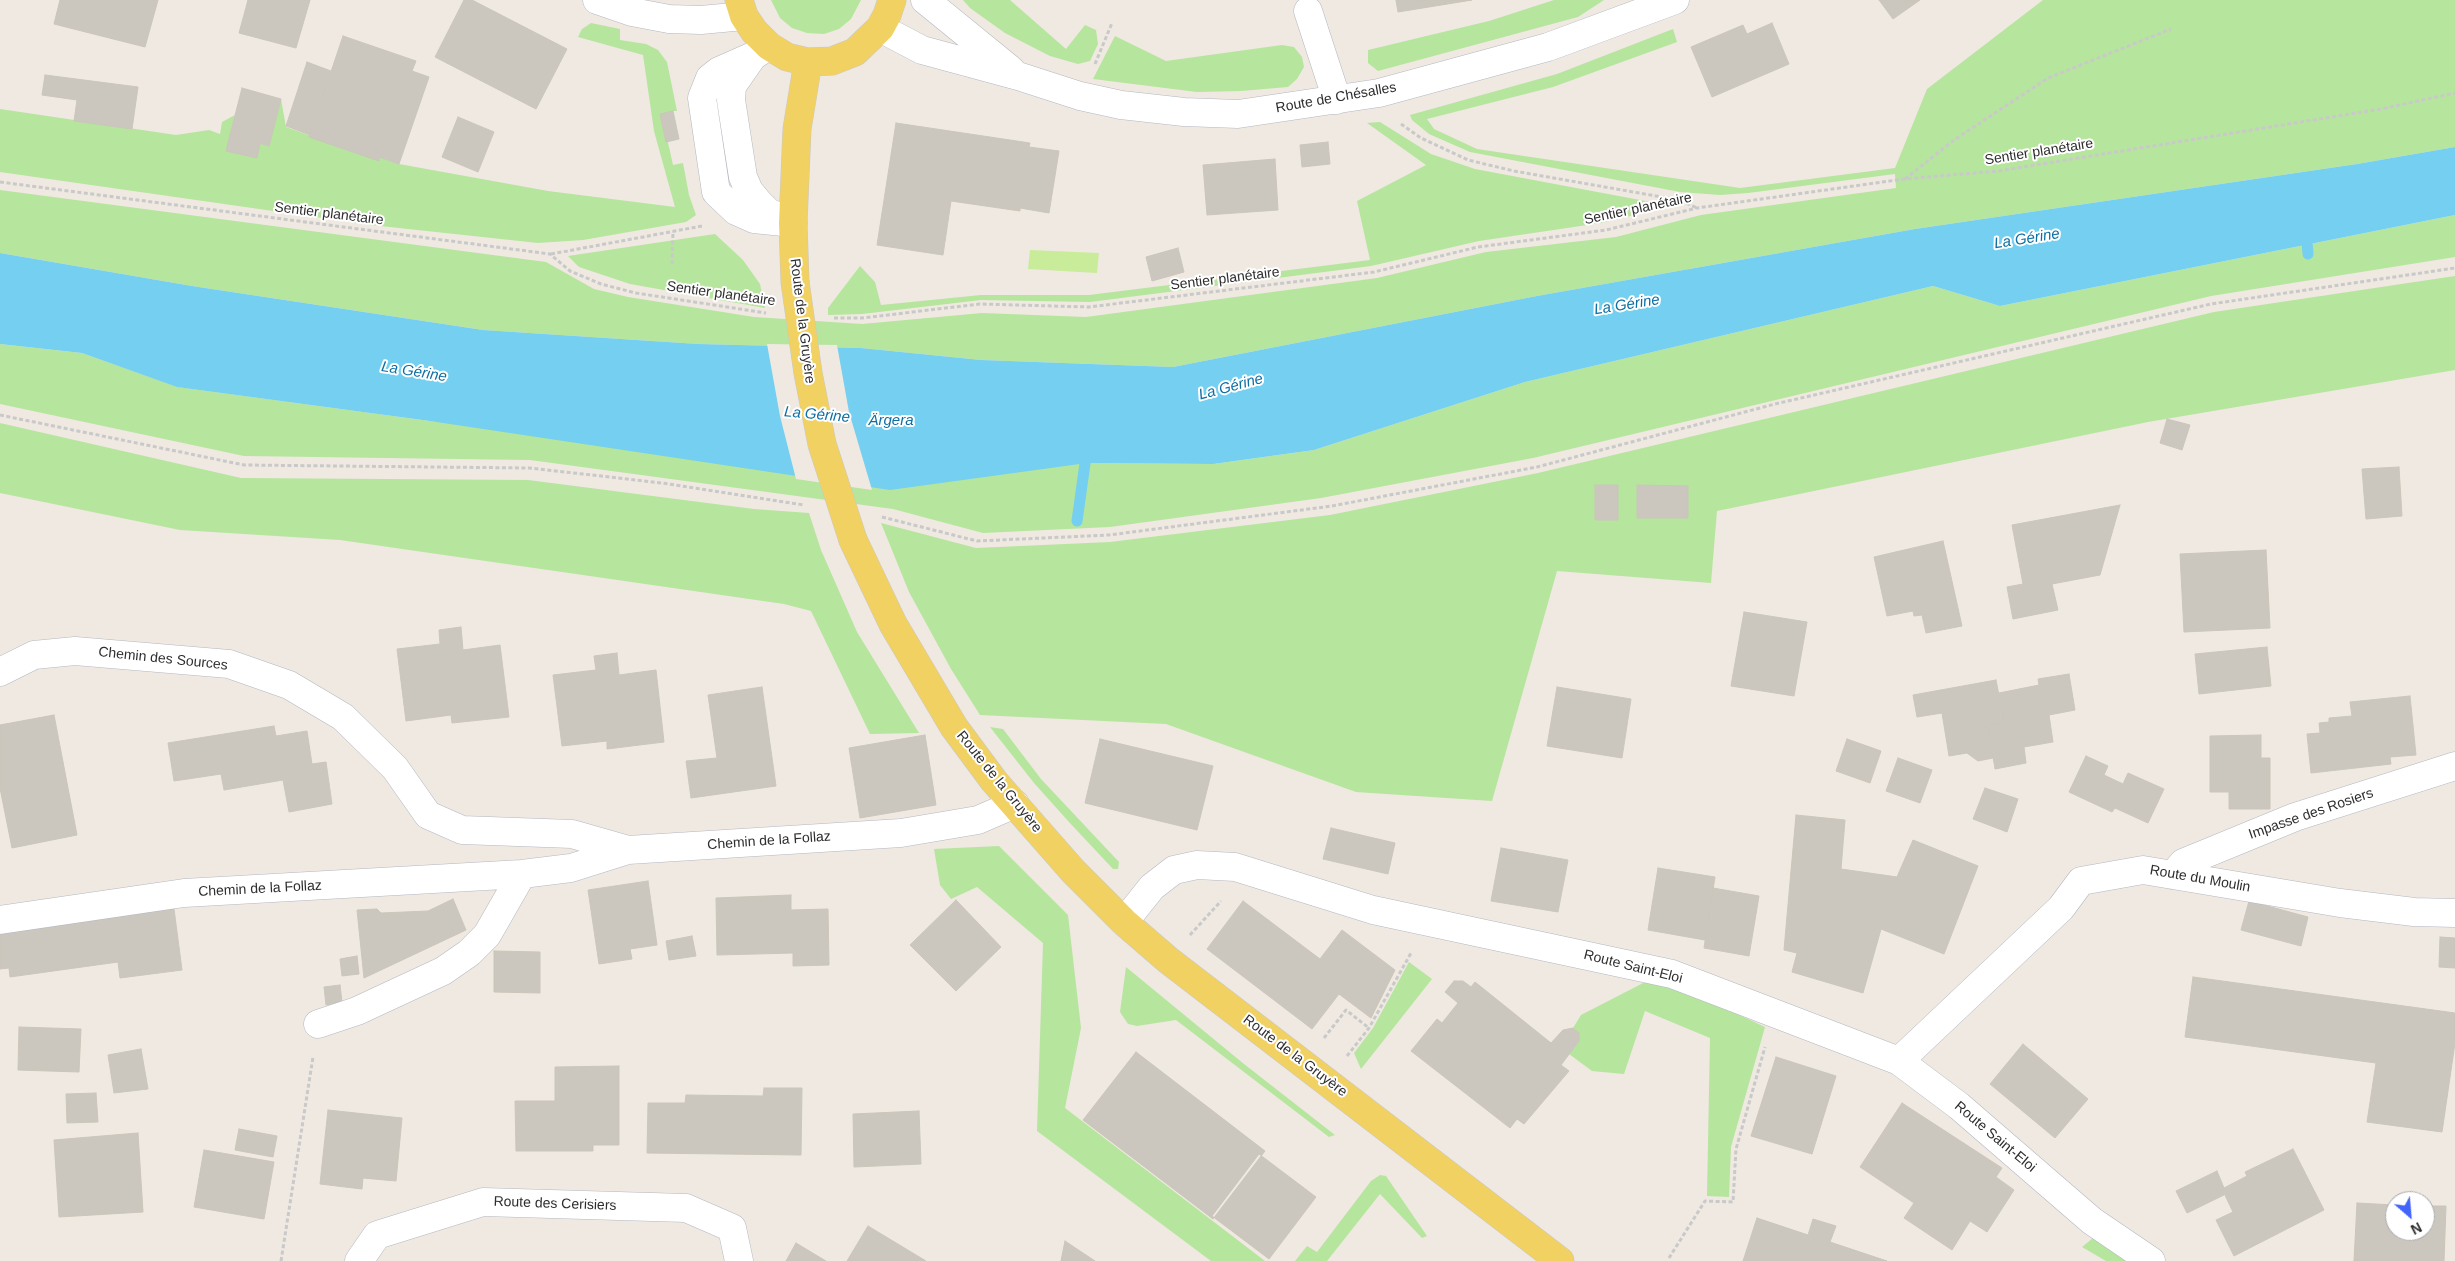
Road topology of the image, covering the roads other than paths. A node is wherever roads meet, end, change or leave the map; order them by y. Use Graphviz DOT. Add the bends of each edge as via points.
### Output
graph roads {
  1 [pos="597,0"];
  2 [pos="892,0"];
  3 [pos="925,0"];
  4 [pos="1670,1"];
  5 [pos="742,8"];
  6 [pos="1308,10"];
  7 [pos="880,28"];
  8 [pos="761,51"];
  9 [pos="808,62"];
  10 [pos="1018,76"];
  11 [pos="1337,100"];
  12 [pos="793,223"];
  13 [pos="0,672"];
  14 [pos="2455,766"];
  15 [pos="1015,804"];
  16 [pos="628,850"];
  17 [pos="522,874"];
  18 [pos="2173,875"];
  19 [pos="2455,914"];
  20 [pos="0,920"];
  21 [pos="1124,922"];
  22 [pos="318,1024"];
  23 [pos="1899,1061"];
  24 [pos="359,1261"];
  25 [pos="739,1261"];
  26 [pos="1560,1261"];
  27 [pos="2151,1261"];
  1 -- 5 [label="street" via="669,20 701,20"];
  2 -- 7 [label="main road"];
  3 -- 10 [label="street, Route de Chésalles"];
  4 -- 11 [label="street, Route de Chésalles" via="1548,47 1379,93"];
  5 -- 8 [label="main road"];
  6 -- 11 [label="street"];
  7 -- 9 [label="main road" via="855,52 832,61"];
  7 -- 10 [label="street, Route de Chésalles" via="922,50"];
  8 -- 9 [label="main road"];
  8 -- 12 [label="street" via="710,78 702,98 716,192 736,210 754,219"];
  9 -- 12 [label="main road, Route de la Gruyère" via="797,128"];
  10 -- 11 [label="street, Route de Chésalles" via="1121,105 1184,112 1238,114"];
  12 -- 15 [label="main road, Route de la Gruyère, bridge" via="795,282 808,373 822,444 853,540 893,624 925,681 971,750"];
  13 -- 16 [label="street, Chemin des Sources" via="34,655 75,651 229,664 289,685 343,717 395,768 428,815 462,830 572,834"];
  14 -- 18 [label="street, Impasse des Rosiers" via="2295,817 2182,863"];
  15 -- 16 [label="street, Chemin de la Follaz" via="978,820 901,833"];
  15 -- 21 [label="main road, Route de la Gruyère" via="1073,871"];
  16 -- 17 [label="street, Chemin de la Follaz" via="571,868"];
  17 -- 20 [label="street, Chemin de la Follaz" via="184,893"];
  17 -- 22 [label="street" via="487,935 469,953 443,971 358,1011"];
  18 -- 19 [label="street, Route du Moulin" via="2340,903"];
  18 -- 23 [label="street, Route du Moulin" via="2143,870 2081,881 2060,908"];
  21 -- 23 [label="street, Route Saint-Eloi" via="1152,887 1174,870 1197,866 1235,868 1373,910 1672,974"];
  21 -- 26 [label="main road, Route de la Gruyère" via="1168,960"];
  23 -- 27 [label="street, Route Saint-Eloi" via="1959,1106 2092,1221"];
  24 -- 25 [label="street, Route des Cerisiers" via="377,1234 484,1202 686,1208 732,1228"];
}
